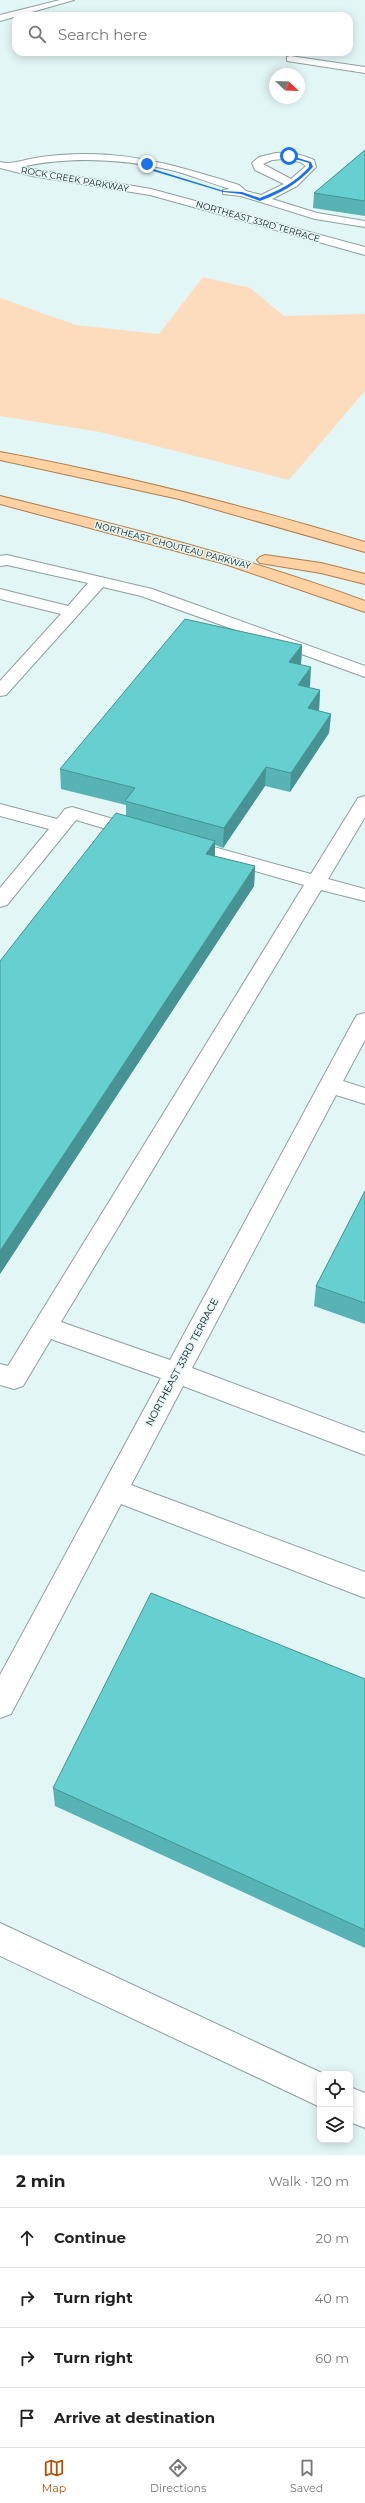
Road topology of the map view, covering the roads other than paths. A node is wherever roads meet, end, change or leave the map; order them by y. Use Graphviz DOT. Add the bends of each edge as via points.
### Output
graph roads {
  1 [pos="70,0"];
  2 [pos="23,12"];
  3 [pos="12,15"];
  4 [pos="0,18"];
  5 [pos="290,59"];
  6 [pos="365,70"];
  7 [pos="4,166"];
  8 [pos="293,184"];
  9 [pos="151,192"];
  10 [pos="260,200"];
  11 [pos="365,224"];
  12 [pos="365,250"];
  13 [pos="0,456"];
  14 [pos="0,500"];
  15 [pos="365,547"];
  16 [pos="199,550"];
  17 [pos="0,561"];
  18 [pos="365,579"];
  19 [pos="99,581"];
  20 [pos="0,594"];
  21 [pos="365,607"];
  22 [pos="72,612"];
  23 [pos="365,672"];
  24 [pos="0,691"];
  25 [pos="365,802"];
  26 [pos="0,810"];
  27 [pos="61,826"];
  28 [pos="316,882"];
  29 [pos="365,895"];
  30 [pos="0,901"];
  31 [pos="365,1020"];
  32 [pos="330,1085"];
  33 [pos="365,1096"];
  34 [pos="45,1327"];
  35 [pos="176,1373"];
  36 [pos="0,1374"];
  37 [pos="365,1444"];
  38 [pos="114,1490"];
  39 [pos="365,1585"];
  40 [pos="0,1704"];
  41 [pos="0,1939"];
  42 [pos="317,2089"];
  43 [pos="353,2105"];
  44 [pos="365,2111"];
  1 -- 2 [label="street"];
  3 -- 4 [label="street"];
  5 -- 6 [label="street"];
  7 -- 9 [label="street, ROCK CREEK PARKWAY"];
  7 -- 10 [label="street" via="75,157 108,158 147,164 152,169 224,192 242,193"];
  8 -- 10 [label="street"];
  9 -- 12 [label="street, NORTHEAST 33RD TERRACE"];
  10 -- 11 [label="street" via="315,216"];
  13 -- 15 [label="main road" via="96,474 274,519"];
  14 -- 16 [label="main road, NORTHEAST CHOUTEAU PARKWAY"];
  16 -- 18 [label="main road" via="321,568"];
  16 -- 21 [label="main road, NORTHEAST CHOUTEAU PARKWAY" via="274,573"];
  17 -- 19 [label="street" via="7,560"];
  19 -- 22 [label="street"];
  19 -- 23 [label="street" via="146,592"];
  20 -- 22 [label="street"];
  22 -- 24 [label="street"];
  25 -- 28 [label="street"];
  26 -- 27 [label="street"];
  27 -- 28 [label="street" via="72,813"];
  27 -- 30 [label="street"];
  28 -- 29 [label="street"];
  28 -- 34 [label="street"];
  31 -- 32 [label="street, NORTHEAST 33RD TERRACE"];
  32 -- 33 [label="street"];
  32 -- 35 [label="street, NORTHEAST 33RD TERRACE"];
  34 -- 35 [label="street"];
  34 -- 36 [label="street" via="14,1379"];
  35 -- 37 [label="street"];
  35 -- 38 [label="street, NORTHEAST 33RD TERRACE"];
  38 -- 39 [label="street"];
  38 -- 40 [label="street, NORTHEAST 33RD TERRACE"];
  41 -- 42 [label="street"];
  43 -- 44 [label="street"];
}
